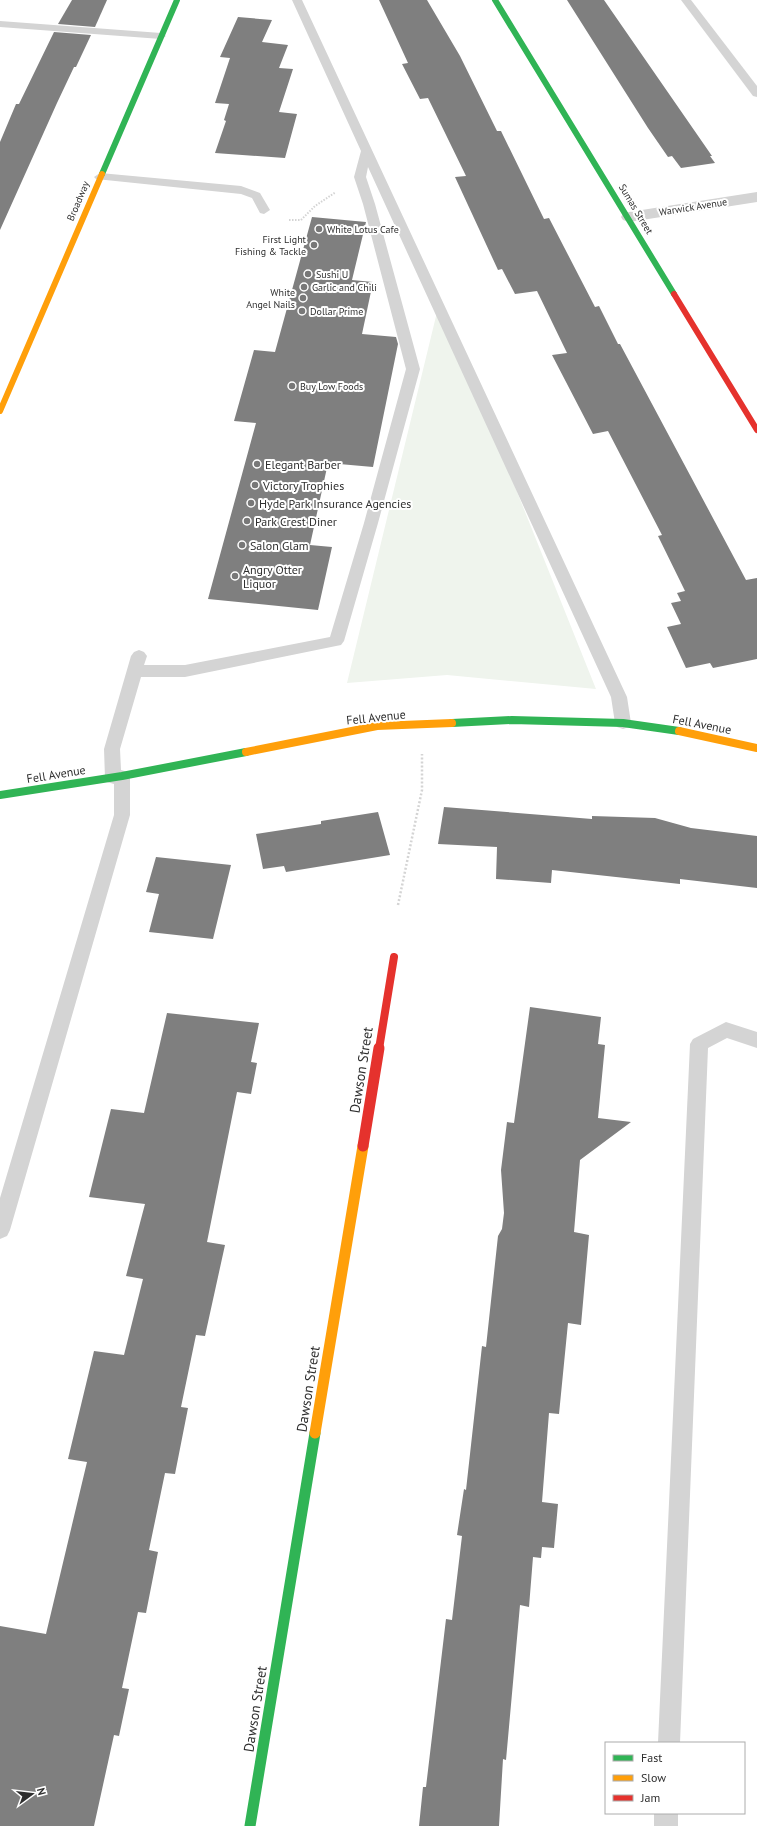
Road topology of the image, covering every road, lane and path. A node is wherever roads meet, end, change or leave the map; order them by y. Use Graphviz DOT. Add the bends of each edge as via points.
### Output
graph roads {
  1 [pos="177,0"];
  2 [pos="297,0"];
  3 [pos="495,0"];
  4 [pos="686,0"];
  5 [pos="0,24"];
  6 [pos="161,36"];
  7 [pos="757,94"];
  8 [pos="367,150"];
  9 [pos="100,177"];
  10 [pos="360,177"];
  11 [pos="757,197"];
  12 [pos="264,210"];
  13 [pos="629,217"];
  14 [pos="286,220"];
  15 [pos="0,411"];
  16 [pos="757,430"];
  17 [pos="139,656"];
  18 [pos="134,671"];
  19 [pos="623,723"];
  20 [pos="757,748"];
  21 [pos="422,750"];
  22 [pos="118,777"];
  23 [pos="0,795"];
  24 [pos="398,905"];
  25 [pos="394,957"];
  26 [pos="757,1040"];
  27 [pos="0,1230"];
  28 [pos="669,1742"];
  29 [pos="666,1814"];
  30 [pos="250,1826"];
  31 [pos="666,1826"];
  1 -- 6 [label="street, Broadway"];
  2 -- 8 [label="lane"];
  3 -- 13 [label="street, Sumas Street"];
  4 -- 7 [label="lane"];
  5 -- 6 [label="lane"];
  6 -- 9 [label="street, Broadway"];
  8 -- 10 [label="lane"];
  8 -- 19 [label="lane" via="617,694"];
  9 -- 12 [label="lane" via="241,190 253,193"];
  9 -- 15 [label="street, Broadway"];
  10 -- 14 [label="path" via="316,206 301,220"];
  10 -- 18 [label="lane" via="413,369 336,641 185,671"];
  11 -- 13 [label="street, Warwick Avenue"];
  13 -- 16 [label="street, Sumas Street"];
  17 -- 18 [label="lane"];
  18 -- 22 [label="lane" via="112,749"];
  19 -- 20 [label="street, Fell Avenue" via="679,731"];
  19 -- 22 [label="street, Fell Avenue" via="512,720 376,726"];
  21 -- 24 [label="path" via="422,790"];
  22 -- 23 [label="street, Fell Avenue"];
  22 -- 27 [label="lane" via="122,815"];
  25 -- 30 [label="street, Dawson Street"];
  26 -- 28 [label="lane" via="726,1030 699,1044"];
  29 -- 31 [label="lane"];
}
